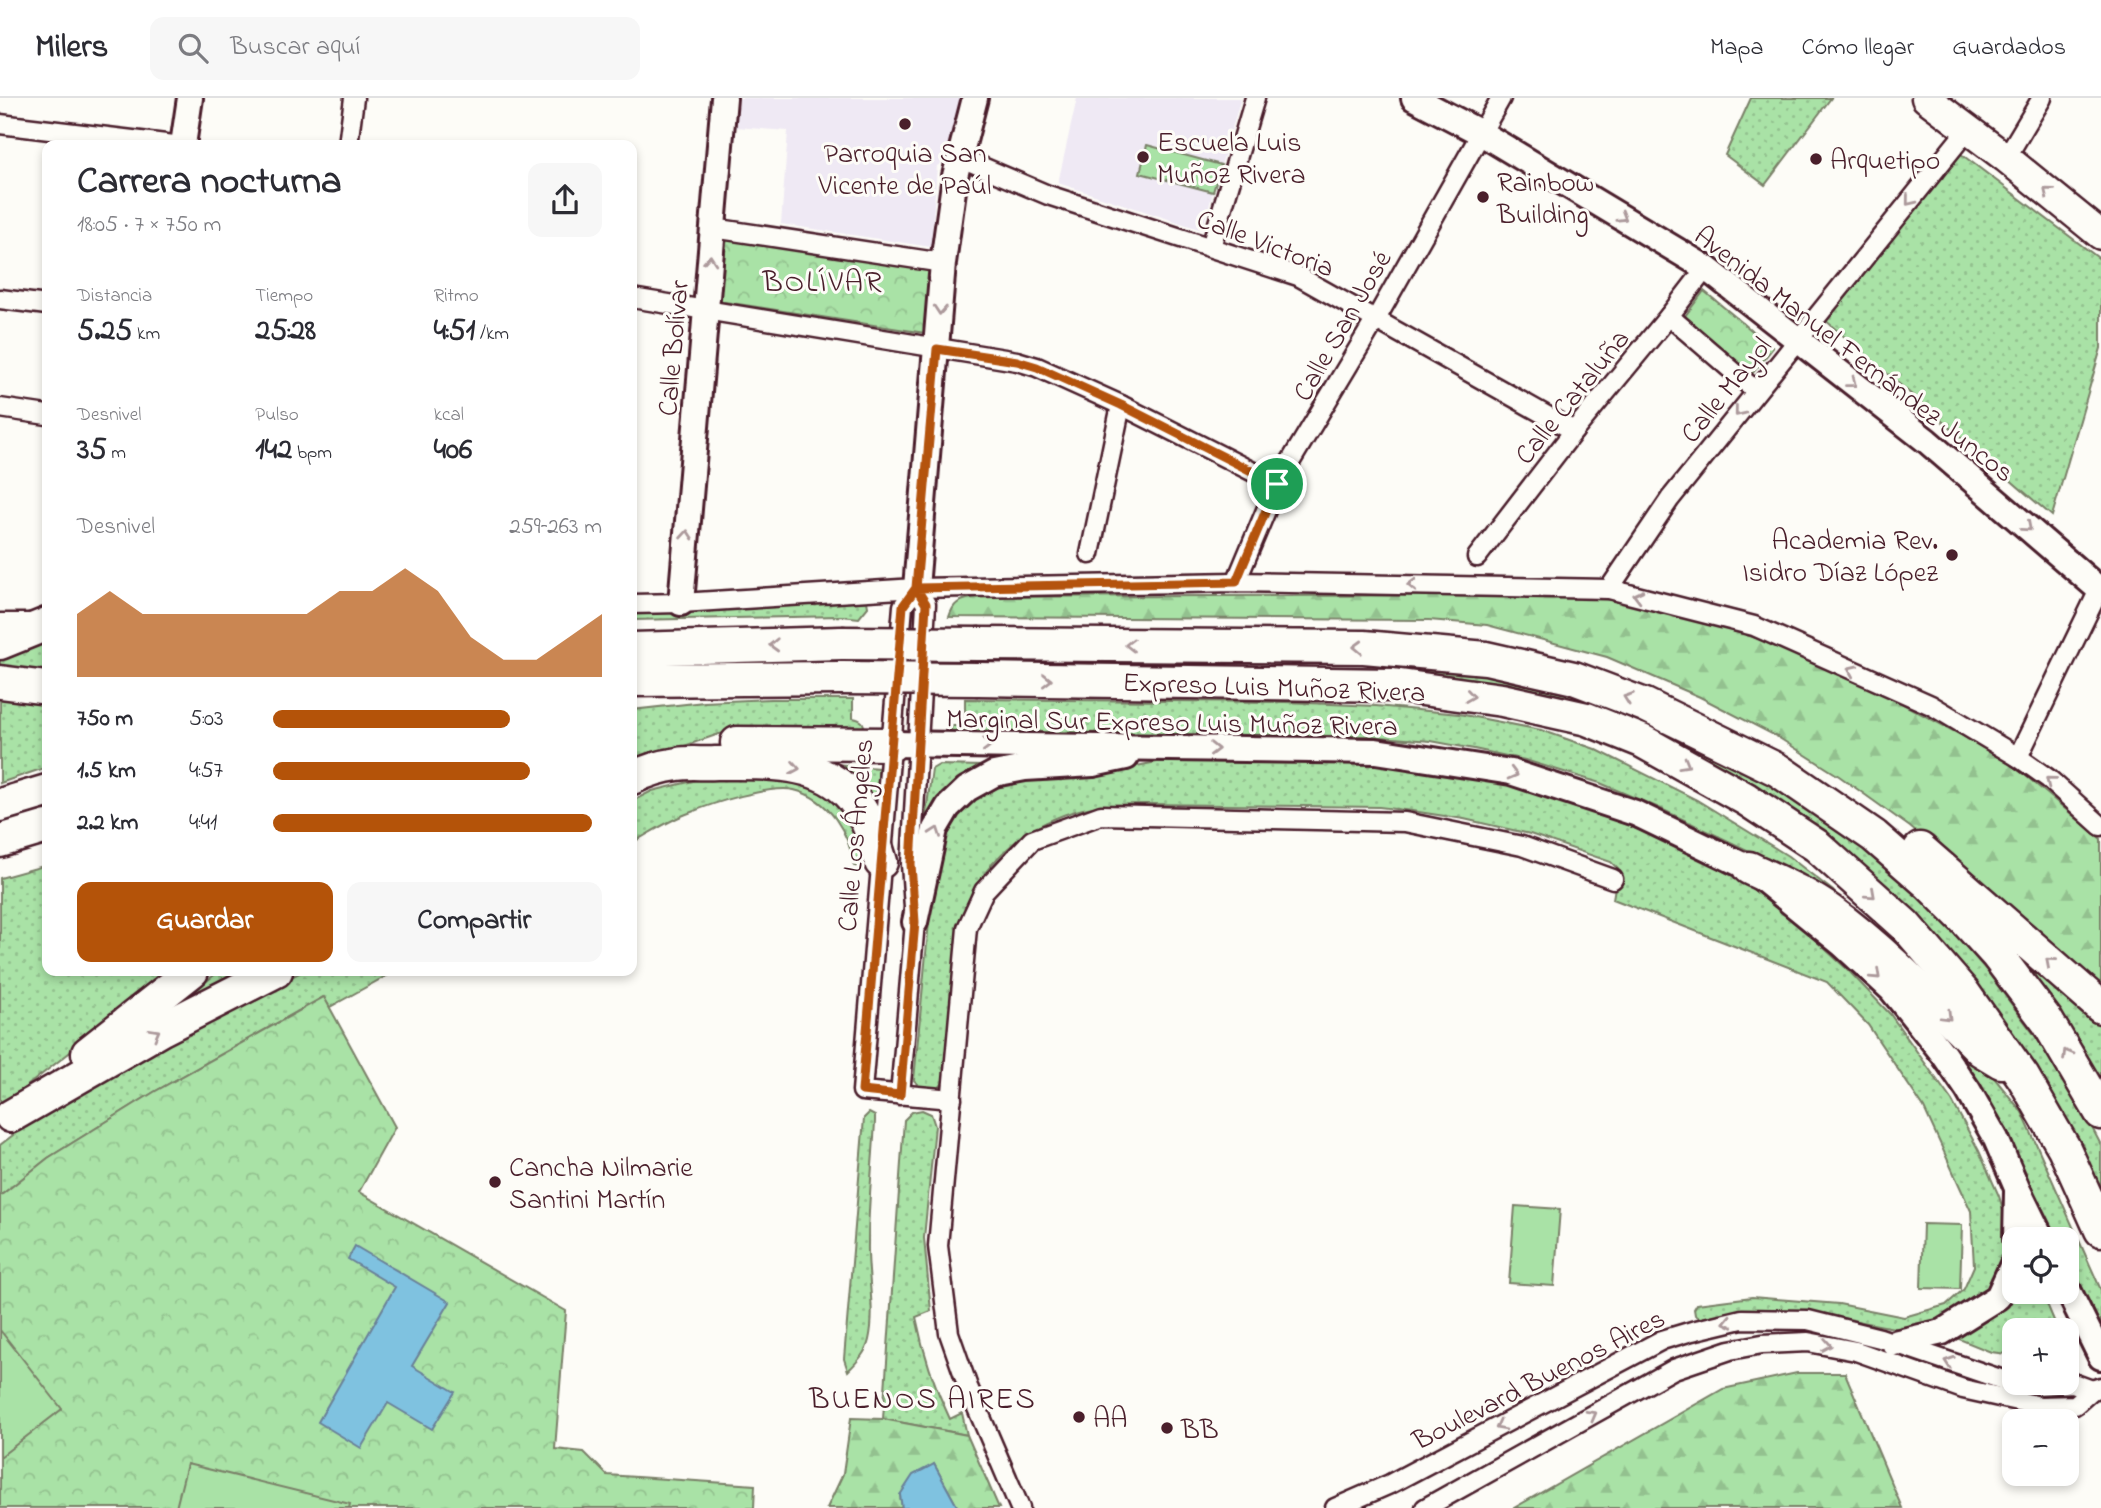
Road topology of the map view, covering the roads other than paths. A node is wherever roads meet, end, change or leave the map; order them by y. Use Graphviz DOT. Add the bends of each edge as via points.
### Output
graph roads {
  1 [pos="190,98"];
  2 [pos="354,98"];
  3 [pos="724,98"];
  4 [pos="975,98"];
  5 [pos="1255,98"];
  6 [pos="1414,98"];
  7 [pos="1501,98"];
  8 [pos="1926,98"];
  9 [pos="2042,98"];
  10 [pos="0,124"];
  11 [pos="1968,129"];
  12 [pos="1481,133"];
  13 [pos="133,140"];
  14 [pos="184,140"];
  15 [pos="349,140"];
  16 [pos="959,158"];
  17 [pos="2006,158"];
  18 [pos="713,228"];
  19 [pos="2101,235"];
  20 [pos="1211,247"];
  21 [pos="943,263"];
  22 [pos="1706,268"];
  23 [pos="0,299"];
  24 [pos="637,299"];
  25 [pos="42,305"];
  26 [pos="705,309"];
  27 [pos="1669,316"];
  28 [pos="1376,319"];
  29 [pos="1798,341"];
  30 [pos="937,349"];
  31 [pos="1756,391"];
  32 [pos="1121,405"];
  33 [pos="0,408"];
  34 [pos="42,414"];
  35 [pos="1574,431"];
  36 [pos="1277,484"];
  37 [pos="1090,555"];
  38 [pos="1477,557"];
  39 [pos="1236,582"];
  40 [pos="916,588"];
  41 [pos="1609,589"];
  42 [pos="2100,589"];
  43 [pos="681,603"];
  44 [pos="637,604"];
  45 [pos="42,623"];
  46 [pos="0,624"];
  47 [pos="42,625"];
  48 [pos="0,643"];
  49 [pos="637,649"];
  50 [pos="725,678"];
  51 [pos="637,681"];
  52 [pos="0,682"];
  53 [pos="40,687"];
  54 [pos="637,699"];
  55 [pos="905,744"];
  56 [pos="1167,748"];
  57 [pos="2018,757"];
  58 [pos="678,764"];
  59 [pos="1778,770"];
  60 [pos="637,776"];
  61 [pos="637,788"];
  62 [pos="42,792"];
  63 [pos="0,805"];
  64 [pos="2101,826"];
  65 [pos="42,828"];
  66 [pos="0,841"];
  67 [pos="42,851"];
  68 [pos="0,859"];
  69 [pos="881,862"];
  70 [pos="1749,868"];
  71 [pos="1613,879"];
  72 [pos="915,922"];
  73 [pos="186,976"];
  74 [pos="266,976"];
  75 [pos="2101,1007"];
  76 [pos="2023,1076"];
  77 [pos="900,1095"];
  78 [pos="952,1099"];
  79 [pos="2101,1113"];
  80 [pos="6,1120"];
  81 [pos="2017,1188"];
  82 [pos="2016,1227"];
  83 [pos="2036,1227"];
  84 [pos="2101,1230"];
  85 [pos="2002,1288"];
  86 [pos="2075,1304"];
  87 [pos="1692,1331"];
  88 [pos="1662,1340"];
  89 [pos="1894,1343"];
  90 [pos="2101,1357"];
  91 [pos="1703,1359"];
  92 [pos="1675,1369"];
  93 [pos="2002,1380"];
  94 [pos="2079,1384"];
  95 [pos="2097,1389"];
  96 [pos="1020,1508"];
  97 [pos="1335,1508"];
  98 [pos="1425,1508"];
  1 -- 14 [label="street"];
  2 -- 15 [label="street"];
  3 -- 18 [label="street, Calle Bolívar"];
  4 -- 16 [label="street, Calle Los Ángeles"];
  5 -- 20 [label="street"];
  6 -- 12 [label="street, Avenida Manuel Fernández Juncos"];
  7 -- 12 [label="street, Calle San José"];
  8 -- 11 [label="main road"];
  9 -- 17 [label="street"];
  10 -- 13 [label="street"];
  11 -- 17 [label="main road"];
  11 -- 29 [label="street, Calle Mayol, one-way"];
  12 -- 22 [label="street, Avenida Manuel Fernández Juncos, one-way"];
  12 -- 28 [label="street, Calle San José"];
  16 -- 20 [label="street, Calle Victoria" via="1048,195"];
  16 -- 21 [label="street, Calle Los Ángeles"];
  19 -- 17 [label="main road, one-way"];
  18 -- 21 [label="street"];
  26 -- 18 [label="street, Calle Bolívar, one-way"];
  20 -- 28 [label="street, Calle Victoria" via="1298,276"];
  21 -- 30 [label="street, Calle Los Ángeles, one-way"];
  22 -- 27 [label="street, Calle Cataluña"];
  22 -- 29 [label="street, Avenida Manuel Fernández Juncos"];
  23 -- 25 [label="street"];
  24 -- 26 [label="street"];
  26 -- 30 [label="street"];
  43 -- 26 [label="street, Calle Bolívar, one-way"];
  27 -- 31 [label="street"];
  27 -- 35 [label="street, Calle Cataluña"];
  28 -- 35 [label="street, Calle Victoria"];
  28 -- 36 [label="street, Calle San José"];
  29 -- 31 [label="street, Calle Mayol"];
  29 -- 42 [label="street, Avenida Manuel Fernández Juncos, one-way" via="1927,442"];
  30 -- 32 [label="street" via="1037,367"];
  30 -- 40 [label="street, Calle Los Ángeles"];
  31 -- 41 [label="street, Calle Mayol, one-way" via="1670,499"];
  32 -- 36 [label="street"];
  32 -- 37 [label="street"];
  33 -- 34 [label="street"];
  35 -- 38 [label="street, Calle Cataluña"];
  36 -- 39 [label="street, Calle San José"];
  39 -- 40 [label="street"];
  41 -- 39 [label="street, one-way"];
  40 -- 43 [label="street"];
  40 -- 55 [label="street, Calle Los Ángeles" via="903,606"];
  40 -- 55 [label="street, Calle Los Ángeles" via="926,604"];
  57 -- 41 [label="street, one-way" via="1931,705 1754,626"];
  42 -- 57 [label="street"];
  43 -- 44 [label="street"];
  45 -- 46 [label="street"];
  47 -- 48 [label="highway"];
  59 -- 49 [label="highway, Expreso Luis Muñoz Rivera, one-way, bridge" via="1645,705 1574,678 1486,658 1364,647 842,643"];
  50 -- 51 [label="highway, Expreso Luis Muñoz Rivera"];
  50 -- 54 [label="highway" via="666,696"];
  50 -- 76 [label="highway, Expreso Luis Muñoz Rivera, one-way, bridge" via="1392,685 1502,700 1587,719 1665,753 1817,846 1905,925 1963,992"];
  52 -- 53 [label="highway"];
  55 -- 56 [label="street, Marginal Sur Expreso Luis Muñoz Rivera, one-way"];
  55 -- 58 [label="highway" via="738,743"];
  55 -- 69 [label="street, Calle Los Ángeles"];
  55 -- 72 [label="street, Calle Los Ángeles"];
  56 -- 70 [label="street, Marginal Sur Expreso Luis Muñoz Rivera, one-way" via="1376,751 1511,772 1635,813"];
  72 -- 56 [label="street, one-way" via="935,830 948,807 967,789 994,774 1093,764"];
  64 -- 57 [label="street, one-way"];
  58 -- 60 [label="highway"];
  58 -- 61 [label="highway"];
  58 -- 69 [label="highway, one-way" via="769,764 817,772 857,803"];
  75 -- 59 [label="highway, one-way" via="1925,853 1847,792 1817,776"];
  79 -- 59 [label="highway, Expreso Luis Muñoz Rivera, one-way" via="2046,1021 1967,922 1874,836"];
  62 -- 63 [label="highway"];
  65 -- 66 [label="highway"];
  67 -- 68 [label="highway"];
  69 -- 77 [label="street, Calle Los Ángeles" via="862,1091"];
  70 -- 76 [label="highway, one-way" via="1828,909 1870,942 1981,1050"];
  70 -- 81 [label="street, Marginal Sur Expreso Luis Muñoz Rivera, one-way" via="1892,990 1968,1090"];
  71 -- 78 [label="street" via="1522,846 1405,822 1101,816 1032,840 984,891 967,928"];
  72 -- 77 [label="street, Calle Los Ángeles"];
  73 -- 80 [label="highway"];
  80 -- 74 [label="highway, one-way" via="162,1029"];
  76 -- 84 [label="highway, Expreso Luis Muñoz Rivera" via="2064,1148"];
  77 -- 78 [label="street"];
  78 -- 96 [label="street" via="938,1246 949,1333"];
  81 -- 82 [label="street"];
  81 -- 83 [label="street, Marginal Sur Expreso Luis Muñoz Rivera"];
  85 -- 89 [label="street" via="1998,1297 1942,1332"];
  86 -- 90 [label="street"];
  87 -- 88 [label="street, Boulevard Buenos Aires"];
  89 -- 87 [label="street, Boulevard Buenos Aires, one-way" via="1808,1320 1742,1319"];
  87 -- 91 [label="street"];
  88 -- 92 [label="street"];
  88 -- 97 [label="street, Boulevard Buenos Aires, one-way" via="1390,1484"];
  93 -- 89 [label="street, Boulevard Buenos Aires, one-way"];
  91 -- 92 [label="street, Boulevard Buenos Aires"];
  91 -- 95 [label="street, Boulevard Buenos Aires, one-way" via="1762,1344 1808,1342 1856,1351 1963,1389 2040,1406 2075,1405"];
  98 -- 92 [label="street, Boulevard Buenos Aires, one-way"];
  94 -- 95 [label="street, Boulevard Buenos Aires"];
}
